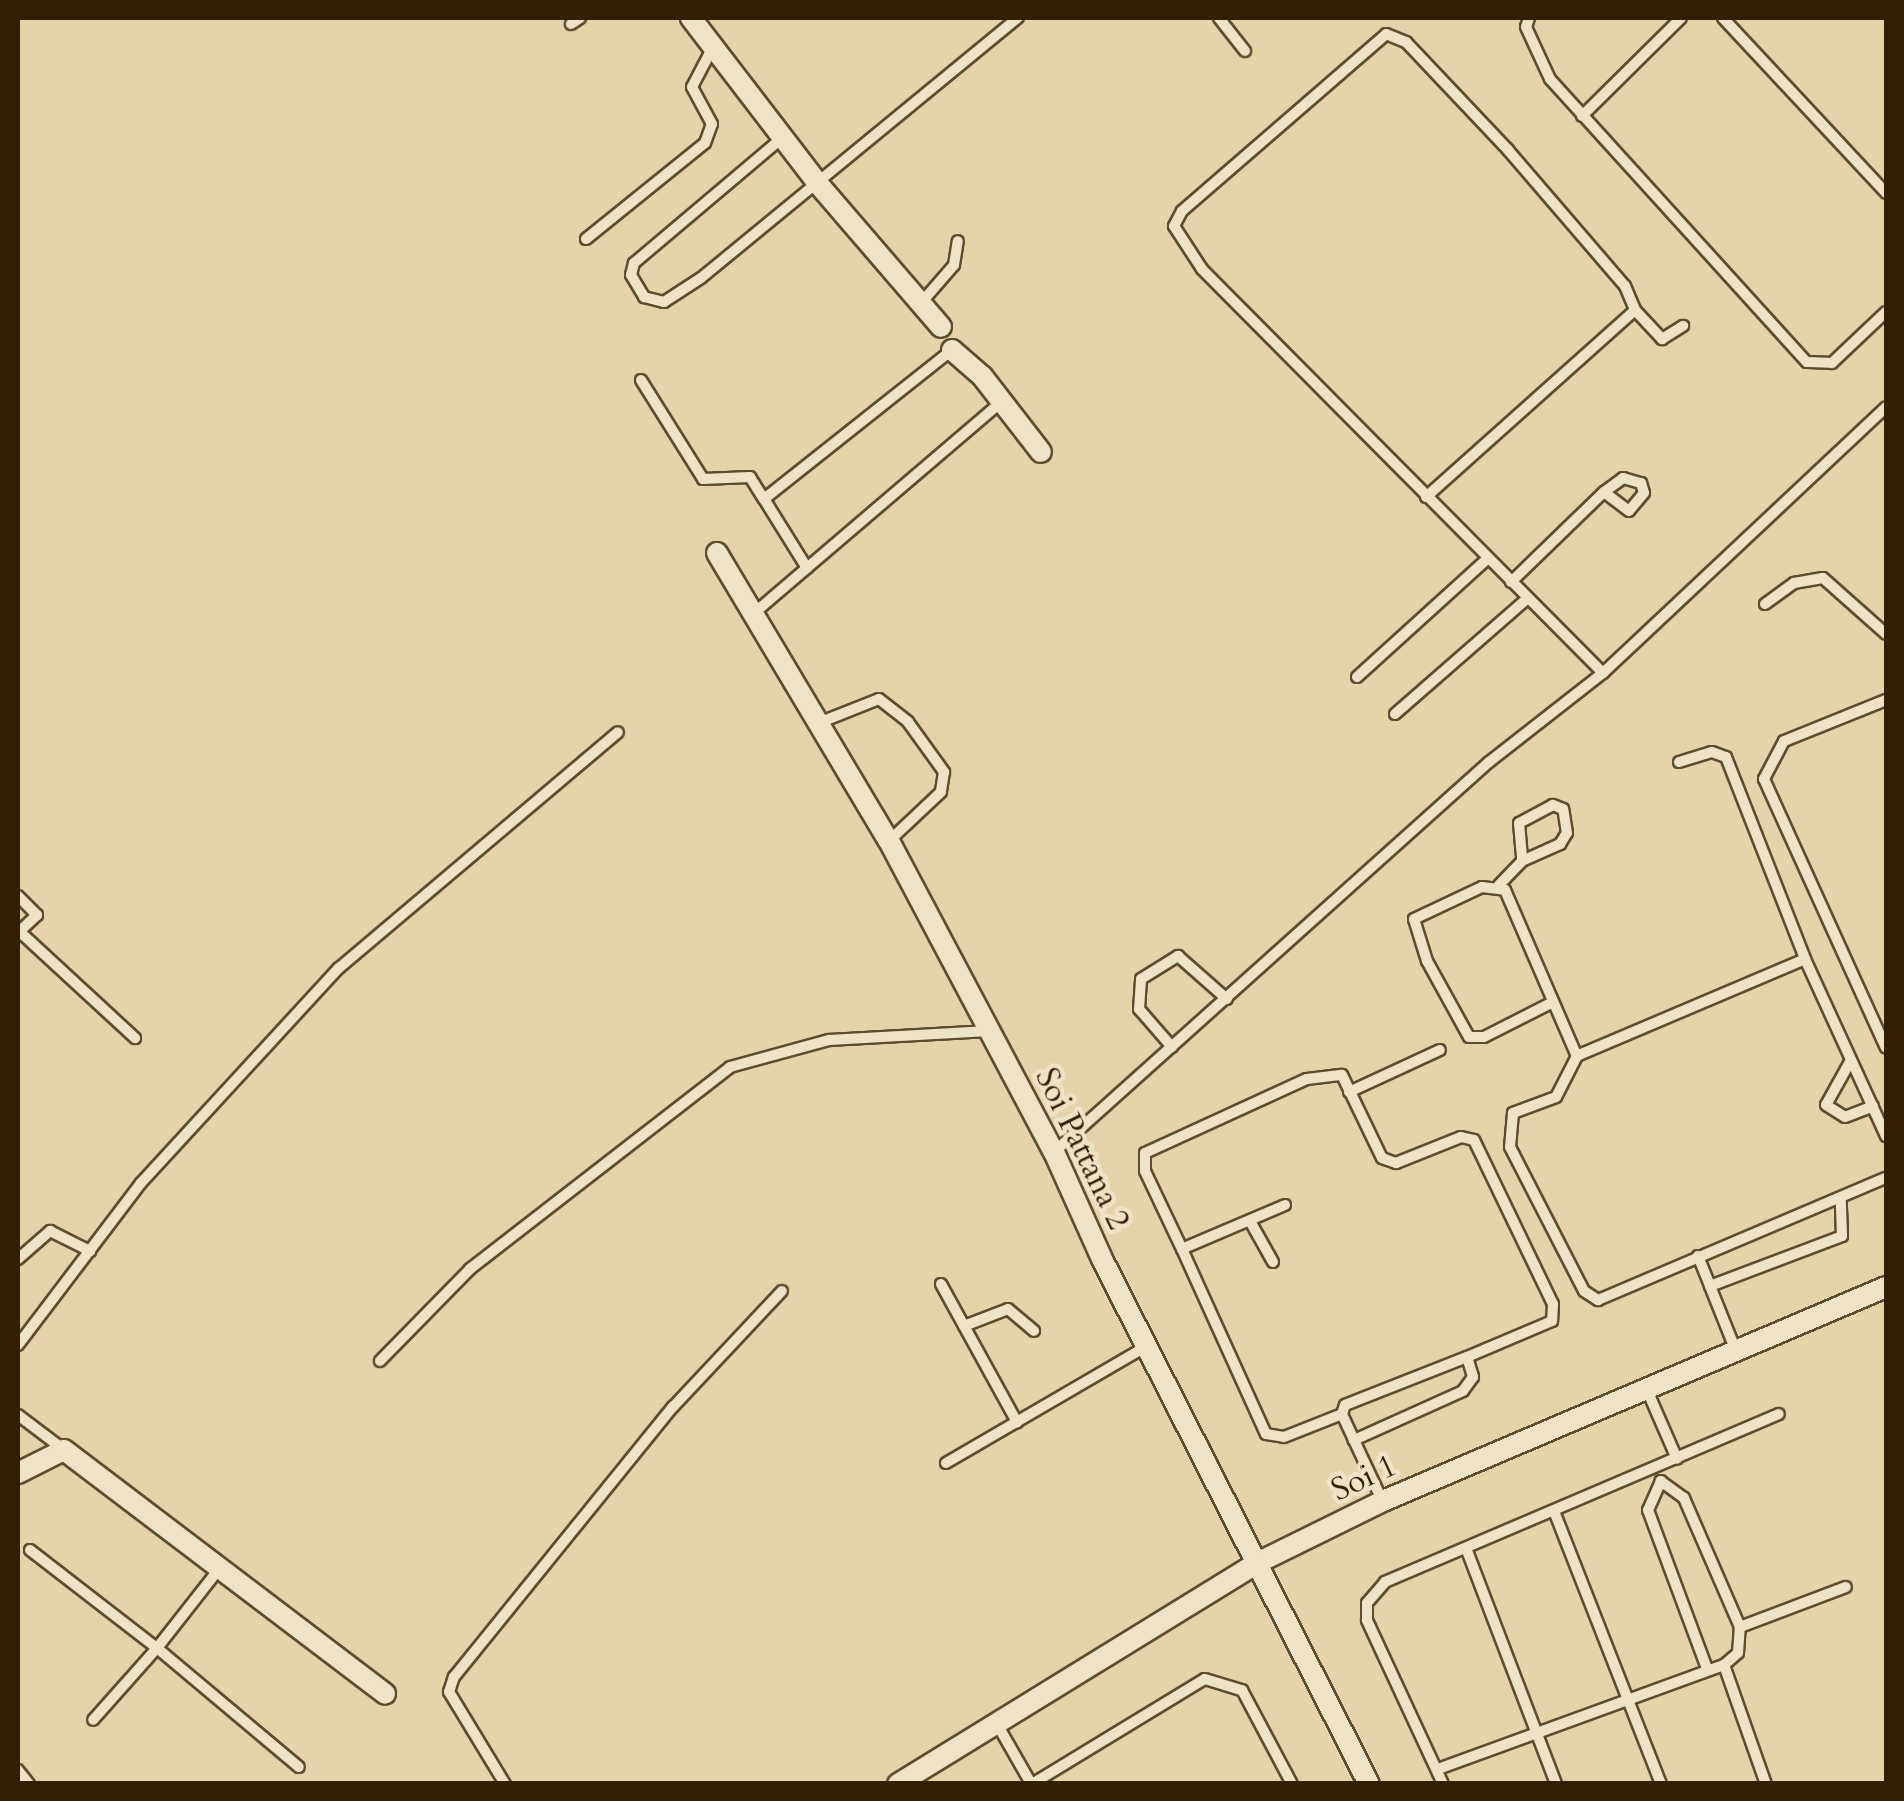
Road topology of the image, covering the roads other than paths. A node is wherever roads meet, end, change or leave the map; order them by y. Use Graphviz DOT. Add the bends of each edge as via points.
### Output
graph roads {
  1 [pos="691,18"];
  2 [pos="1018,18"];
  3 [pos="1219,18"];
  4 [pos="1529,18"];
  5 [pos="1681,18"];
  6 [pos="1722,18"];
  7 [pos="713,47"];
  8 [pos="1245,51"];
  9 [pos="1582,116"];
  10 [pos="782,138"];
  11 [pos="819,185"];
  12 [pos="1886,193"];
  13 [pos="586,239"];
  14 [pos="958,242"];
  15 [pos="921,303"];
  16 [pos="1634,310"];
  17 [pos="1886,312"];
  18 [pos="1683,326"];
  19 [pos="942,328"];
  20 [pos="952,350"];
  21 [pos="641,380"];
  22 [pos="999,404"];
  23 [pos="1886,407"];
  24 [pos="1042,452"];
  25 [pos="1604,492"];
  26 [pos="1426,497"];
  27 [pos="764,498"];
  28 [pos="717,553"];
  29 [pos="1487,559"];
  30 [pos="806,568"];
  31 [pos="1511,582"];
  32 [pos="1528,598"];
  33 [pos="1765,604"];
  34 [pos="760,609"];
  35 [pos="1886,634"];
  36 [pos="1603,673"];
  37 [pos="1357,677"];
  38 [pos="1886,700"];
  39 [pos="1395,714"];
  40 [pos="821,722"];
  41 [pos="618,732"];
  42 [pos="1678,762"];
  43 [pos="890,840"];
  44 [pos="1522,861"];
  45 [pos="1499,885"];
  46 [pos="18,896"];
  47 [pos="18,932"];
  48 [pos="1805,959"];
  49 [pos="1227,999"];
  50 [pos="1553,1002"];
  51 [pos="990,1031"];
  52 [pos="135,1038"];
  53 [pos="1172,1047"];
  54 [pos="1886,1048"];
  55 [pos="1440,1050"];
  56 [pos="1578,1056"];
  57 [pos="1851,1060"];
  58 [pos="1349,1092"];
  59 [pos="1873,1106"];
  60 [pos="1886,1136"];
  61 [pos="1054,1152"];
  62 [pos="1886,1178"];
  63 [pos="1841,1200"];
  64 [pos="1284,1204"];
  65 [pos="1250,1220"];
  66 [pos="1182,1249"];
  67 [pos="90,1251"];
  68 [pos="1698,1256"];
  69 [pos="18,1260"];
  70 [pos="1274,1262"];
  71 [pos="941,1284"];
  72 [pos="1710,1286"];
  73 [pos="1886,1287"];
  74 [pos="782,1291"];
  75 [pos="964,1326"];
  76 [pos="1034,1331"];
  77 [pos="18,1345"];
  78 [pos="1148,1346"];
  79 [pos="1736,1352"];
  80 [pos="1467,1357"];
  81 [pos="380,1361"];
  82 [pos="1647,1390"];
  83 [pos="1342,1414"];
  84 [pos="1779,1414"];
  85 [pos="18,1415"];
  86 [pos="1017,1422"];
  87 [pos="1354,1440"];
  88 [pos="64,1450"];
  89 [pos="1677,1459"];
  90 [pos="946,1463"];
  91 [pos="1655,1467"];
  92 [pos="18,1472"];
  93 [pos="1661,1481"];
  94 [pos="1383,1501"];
  95 [pos="1554,1511"];
  96 [pos="1466,1548"];
  97 [pos="30,1550"];
  98 [pos="1257,1563"];
  99 [pos="220,1568"];
  100 [pos="1846,1587"];
  101 [pos="1740,1628"];
  102 [pos="157,1648"];
  103 [pos="1724,1665"];
  104 [pos="1707,1669"];
  105 [pos="385,1694"];
  106 [pos="1629,1699"];
  107 [pos="92,1720"];
  108 [pos="996,1723"];
  109 [pos="1537,1733"];
  110 [pos="299,1767"];
  111 [pos="1438,1769"];
  112 [pos="18,1770"];
  113 [pos="1030,1781"];
  114 [pos="901,1783"];
  115 [pos="29,1784"];
  116 [pos="504,1784"];
  117 [pos="1292,1784"];
  118 [pos="1369,1784"];
  119 [pos="1443,1784"];
  120 [pos="1556,1784"];
  121 [pos="1661,1784"];
  122 [pos="1766,1784"];
  1 -- 7 [label="street"];
  2 -- 11 [label="lane"];
  3 -- 8 [label="lane"];
  4 -- 9 [label="lane" via="1526,27 1550,80"];
  5 -- 9 [label="lane"];
  6 -- 12 [label="lane"];
  7 -- 10 [label="street"];
  7 -- 13 [label="lane" via="692,86 712,124 706,143"];
  9 -- 17 [label="lane" via="1807,362 1832,363"];
  10 -- 11 [label="street"];
  10 -- 11 [label="lane" via="634,263 631,275 644,297 664,302"];
  11 -- 15 [label="street"];
  14 -- 15 [label="lane" via="954,266"];
  15 -- 19 [label="street"];
  16 -- 18 [label="lane" via="1662,339"];
  16 -- 26 [label="lane"];
  16 -- 26 [label="lane" via="1625,286 1406,42 1386,34 1358,52 1182,211 1174,226 1202,268"];
  20 -- 22 [label="street" via="982,376"];
  20 -- 27 [label="lane"];
  21 -- 27 [label="lane" via="704,479 750,477"];
  22 -- 24 [label="street"];
  22 -- 30 [label="lane"];
  23 -- 36 [label="lane"];
  25 -- 31 [label="lane"];
  26 -- 29 [label="lane"];
  27 -- 30 [label="lane"];
  28 -- 34 [label="street, Soi Pattana 2"];
  29 -- 31 [label="lane"];
  29 -- 37 [label="lane"];
  30 -- 34 [label="lane"];
  31 -- 32 [label="lane"];
  32 -- 36 [label="lane"];
  32 -- 39 [label="lane"];
  33 -- 35 [label="lane" via="1794,583 1824,578"];
  34 -- 40 [label="street, Soi Pattana 2"];
  36 -- 49 [label="lane" via="1489,762"];
  38 -- 54 [label="lane" via="1784,741 1764,779"];
  40 -- 43 [label="street, Soi Pattana 2"];
  40 -- 43 [label="lane" via="879,700 908,722 944,772 941,792"];
  41 -- 67 [label="lane" via="339,968 141,1182"];
  42 -- 48 [label="lane" via="1712,752 1726,757"];
  43 -- 51 [label="street, Soi Pattana 2"];
  44 -- 44 [label="lane" via="1565,838 1562,809 1553,805 1519,823"];
  44 -- 45 [label="lane"];
  45 -- 50 [label="lane" via="1514,905"];
  45 -- 50 [label="lane" via="1418,913 1412,923 1420,946 1474,1039"];
  46 -- 47 [label="lane" via="37,914"];
  47 -- 52 [label="lane"];
  48 -- 56 [label="lane"];
  48 -- 57 [label="lane"];
  49 -- 53 [label="lane"];
  49 -- 53 [label="lane" via="1178,956 1141,979 1136,998"];
  50 -- 56 [label="lane"];
  51 -- 61 [label="street, Soi Pattana 2"];
  51 -- 81 [label="lane" via="829,1040 730,1067 470,1269"];
  53 -- 61 [label="lane"];
  55 -- 58 [label="lane"];
  56 -- 68 [label="lane" via="1565,1090 1514,1112 1507,1135 1584,1291 1611,1299"];
  57 -- 59 [label="lane"];
  57 -- 59 [label="lane" via="1826,1106 1845,1116"];
  58 -- 66 [label="lane" via="1342,1075 1332,1071 1145,1153 1145,1172"];
  58 -- 80 [label="lane" via="1374,1150 1388,1161 1469,1135 1553,1304 1552,1321"];
  59 -- 60 [label="lane"];
  61 -- 78 [label="street, Soi Pattana 2"];
  62 -- 63 [label="lane"];
  63 -- 68 [label="lane"];
  63 -- 72 [label="lane" via="1842,1236"];
  64 -- 65 [label="lane"];
  65 -- 66 [label="lane"];
  65 -- 70 [label="lane"];
  66 -- 83 [label="lane" via="1266,1434 1284,1437"];
  67 -- 69 [label="lane" via="50,1231"];
  67 -- 77 [label="lane"];
  68 -- 72 [label="lane"];
  71 -- 75 [label="lane"];
  72 -- 79 [label="lane"];
  73 -- 79 [label="street, Soi 1"];
  74 -- 116 [label="lane" via="673,1407 454,1677 449,1692"];
  75 -- 76 [label="lane" via="1008,1310"];
  75 -- 86 [label="lane"];
  78 -- 86 [label="lane"];
  78 -- 98 [label="street, Soi Pattana 2"];
  79 -- 82 [label="street, Soi 1"];
  80 -- 83 [label="lane" via="1357,1399"];
  80 -- 87 [label="lane" via="1473,1377 1464,1391"];
  82 -- 89 [label="lane"];
  82 -- 94 [label="street, Soi 1"];
  83 -- 87 [label="lane"];
  84 -- 89 [label="lane"];
  85 -- 88 [label="lane"];
  86 -- 90 [label="lane"];
  87 -- 94 [label="lane"];
  88 -- 92 [label="street"];
  88 -- 99 [label="street"];
  89 -- 91 [label="lane"];
  91 -- 93 [label="lane"];
  91 -- 95 [label="lane"];
  93 -- 101 [label="lane" via="1684,1498"];
  93 -- 104 [label="lane" via="1648,1510"];
  94 -- 98 [label="street, Soi 1"];
  95 -- 96 [label="lane"];
  95 -- 106 [label="lane"];
  96 -- 109 [label="lane"];
  96 -- 111 [label="lane" via="1385,1582 1367,1602 1367,1620"];
  97 -- 102 [label="lane"];
  98 -- 108 [label="street, Soi 1"];
  98 -- 118 [label="street, Soi Pattana 2"];
  99 -- 102 [label="lane"];
  99 -- 105 [label="street"];
  100 -- 101 [label="lane"];
  101 -- 103 [label="lane" via="1738,1653"];
  102 -- 107 [label="lane"];
  102 -- 110 [label="lane"];
  103 -- 104 [label="lane"];
  103 -- 122 [label="lane"];
  104 -- 106 [label="lane"];
  106 -- 109 [label="lane"];
  106 -- 121 [label="lane"];
  108 -- 113 [label="lane"];
  108 -- 114 [label="street, Soi 1"];
  109 -- 111 [label="lane"];
  109 -- 120 [label="lane"];
  111 -- 119 [label="lane"];
  112 -- 115 [label="lane"];
  113 -- 117 [label="lane" via="1206,1679 1242,1690"];
}
